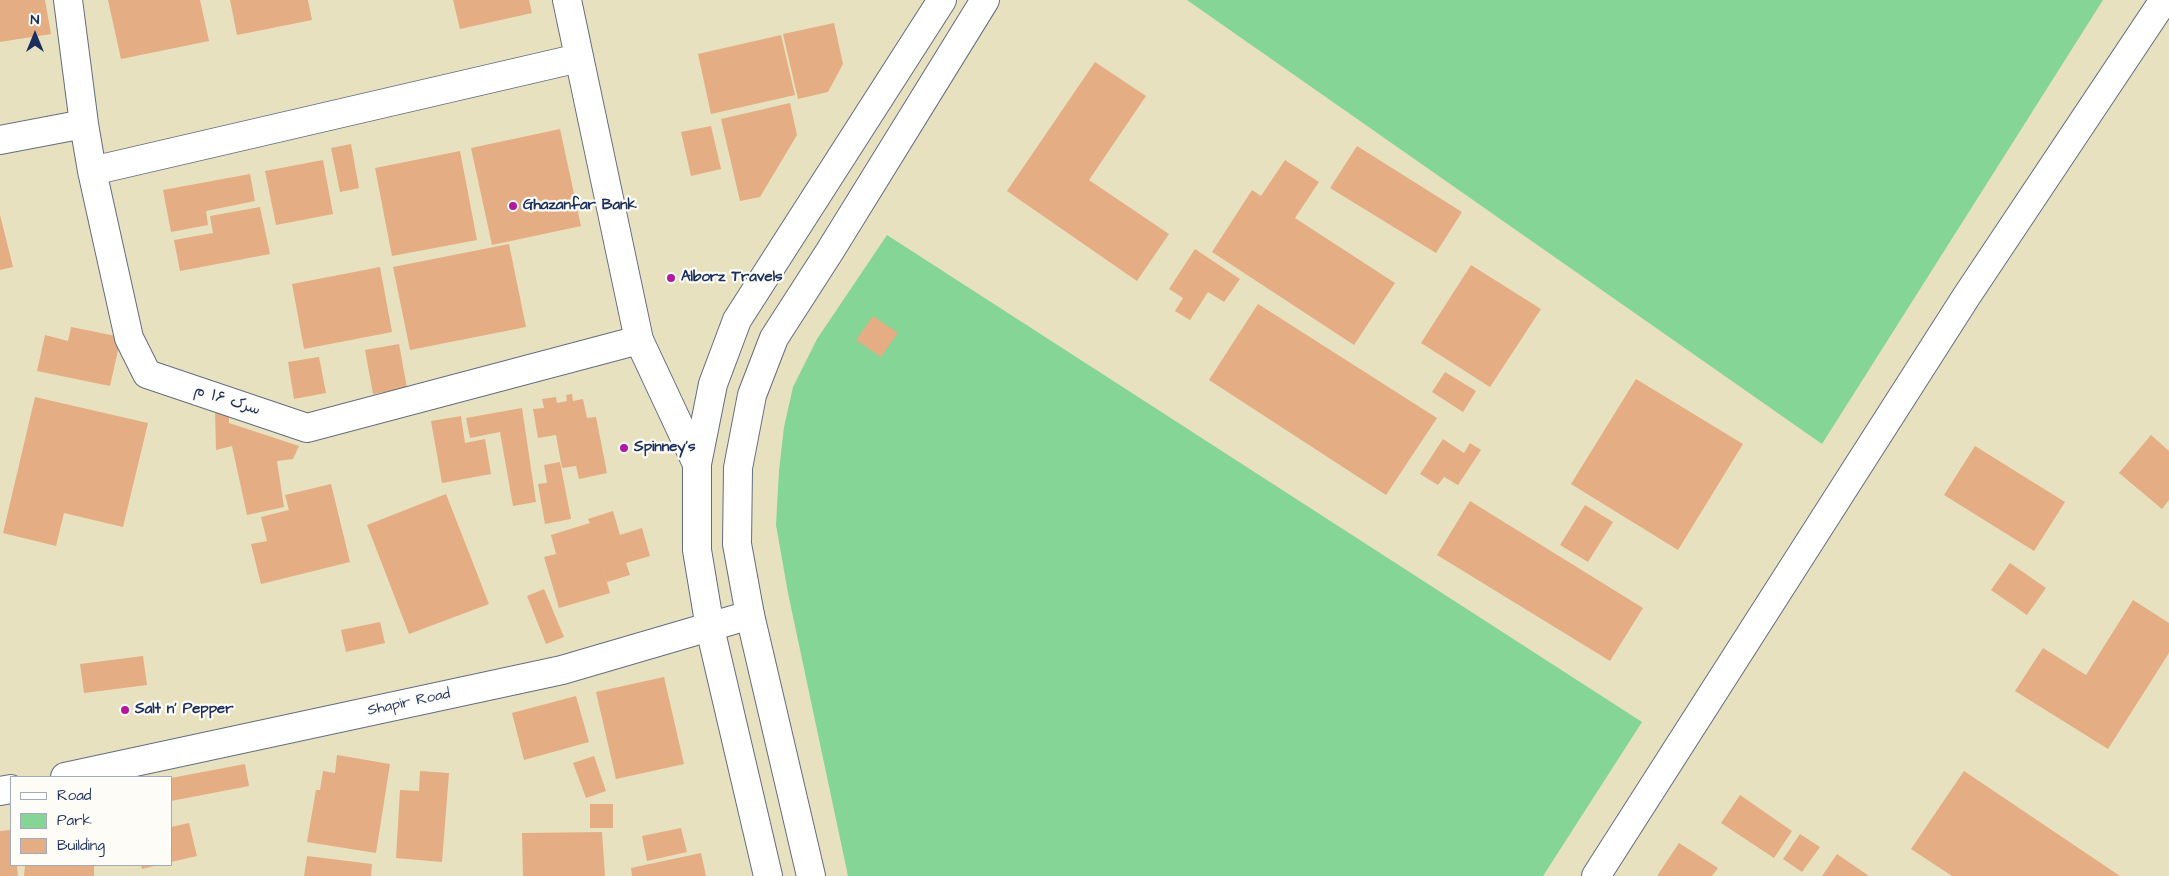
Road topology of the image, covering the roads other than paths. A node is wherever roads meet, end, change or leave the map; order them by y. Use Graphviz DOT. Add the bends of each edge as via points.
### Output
graph roads {
  1 [pos="68,0"];
  2 [pos="568,0"];
  3 [pos="942,0"];
  4 [pos="985,0"];
  5 [pos="2164,0"];
  6 [pos="579,58"];
  7 [pos="84,124"];
  8 [pos="0,140"];
  9 [pos="92,172"];
  10 [pos="639,340"];
  11 [pos="697,464"];
  12 [pos="750,615"];
  13 [pos="710,628"];
  14 [pos="70,776"];
  15 [pos="768,876"];
  16 [pos="811,876"];
  17 [pos="1596,876"];
  1 -- 7 [label="street, سرک ۱۶ م"];
  2 -- 6 [label="street"];
  3 -- 11 [label="street" via="737,320 713,384"];
  4 -- 12 [label="street" via="774,338 755,387 738,468 737,544"];
  5 -- 17 [label="street" via="1966,297"];
  6 -- 9 [label="street"];
  6 -- 10 [label="street"];
  7 -- 8 [label="street"];
  7 -- 9 [label="street, سرک ۱۶ م"];
  9 -- 10 [label="street, سرک ۱۶ م" via="129,338 147,374 307,428"];
  10 -- 11 [label="street"];
  11 -- 13 [label="street" via="697,550"];
  12 -- 13 [label="street, Shapir Road"];
  12 -- 16 [label="street"];
  13 -- 14 [label="street, Shapir Road" via="562,670"];
  13 -- 15 [label="street"];
}
